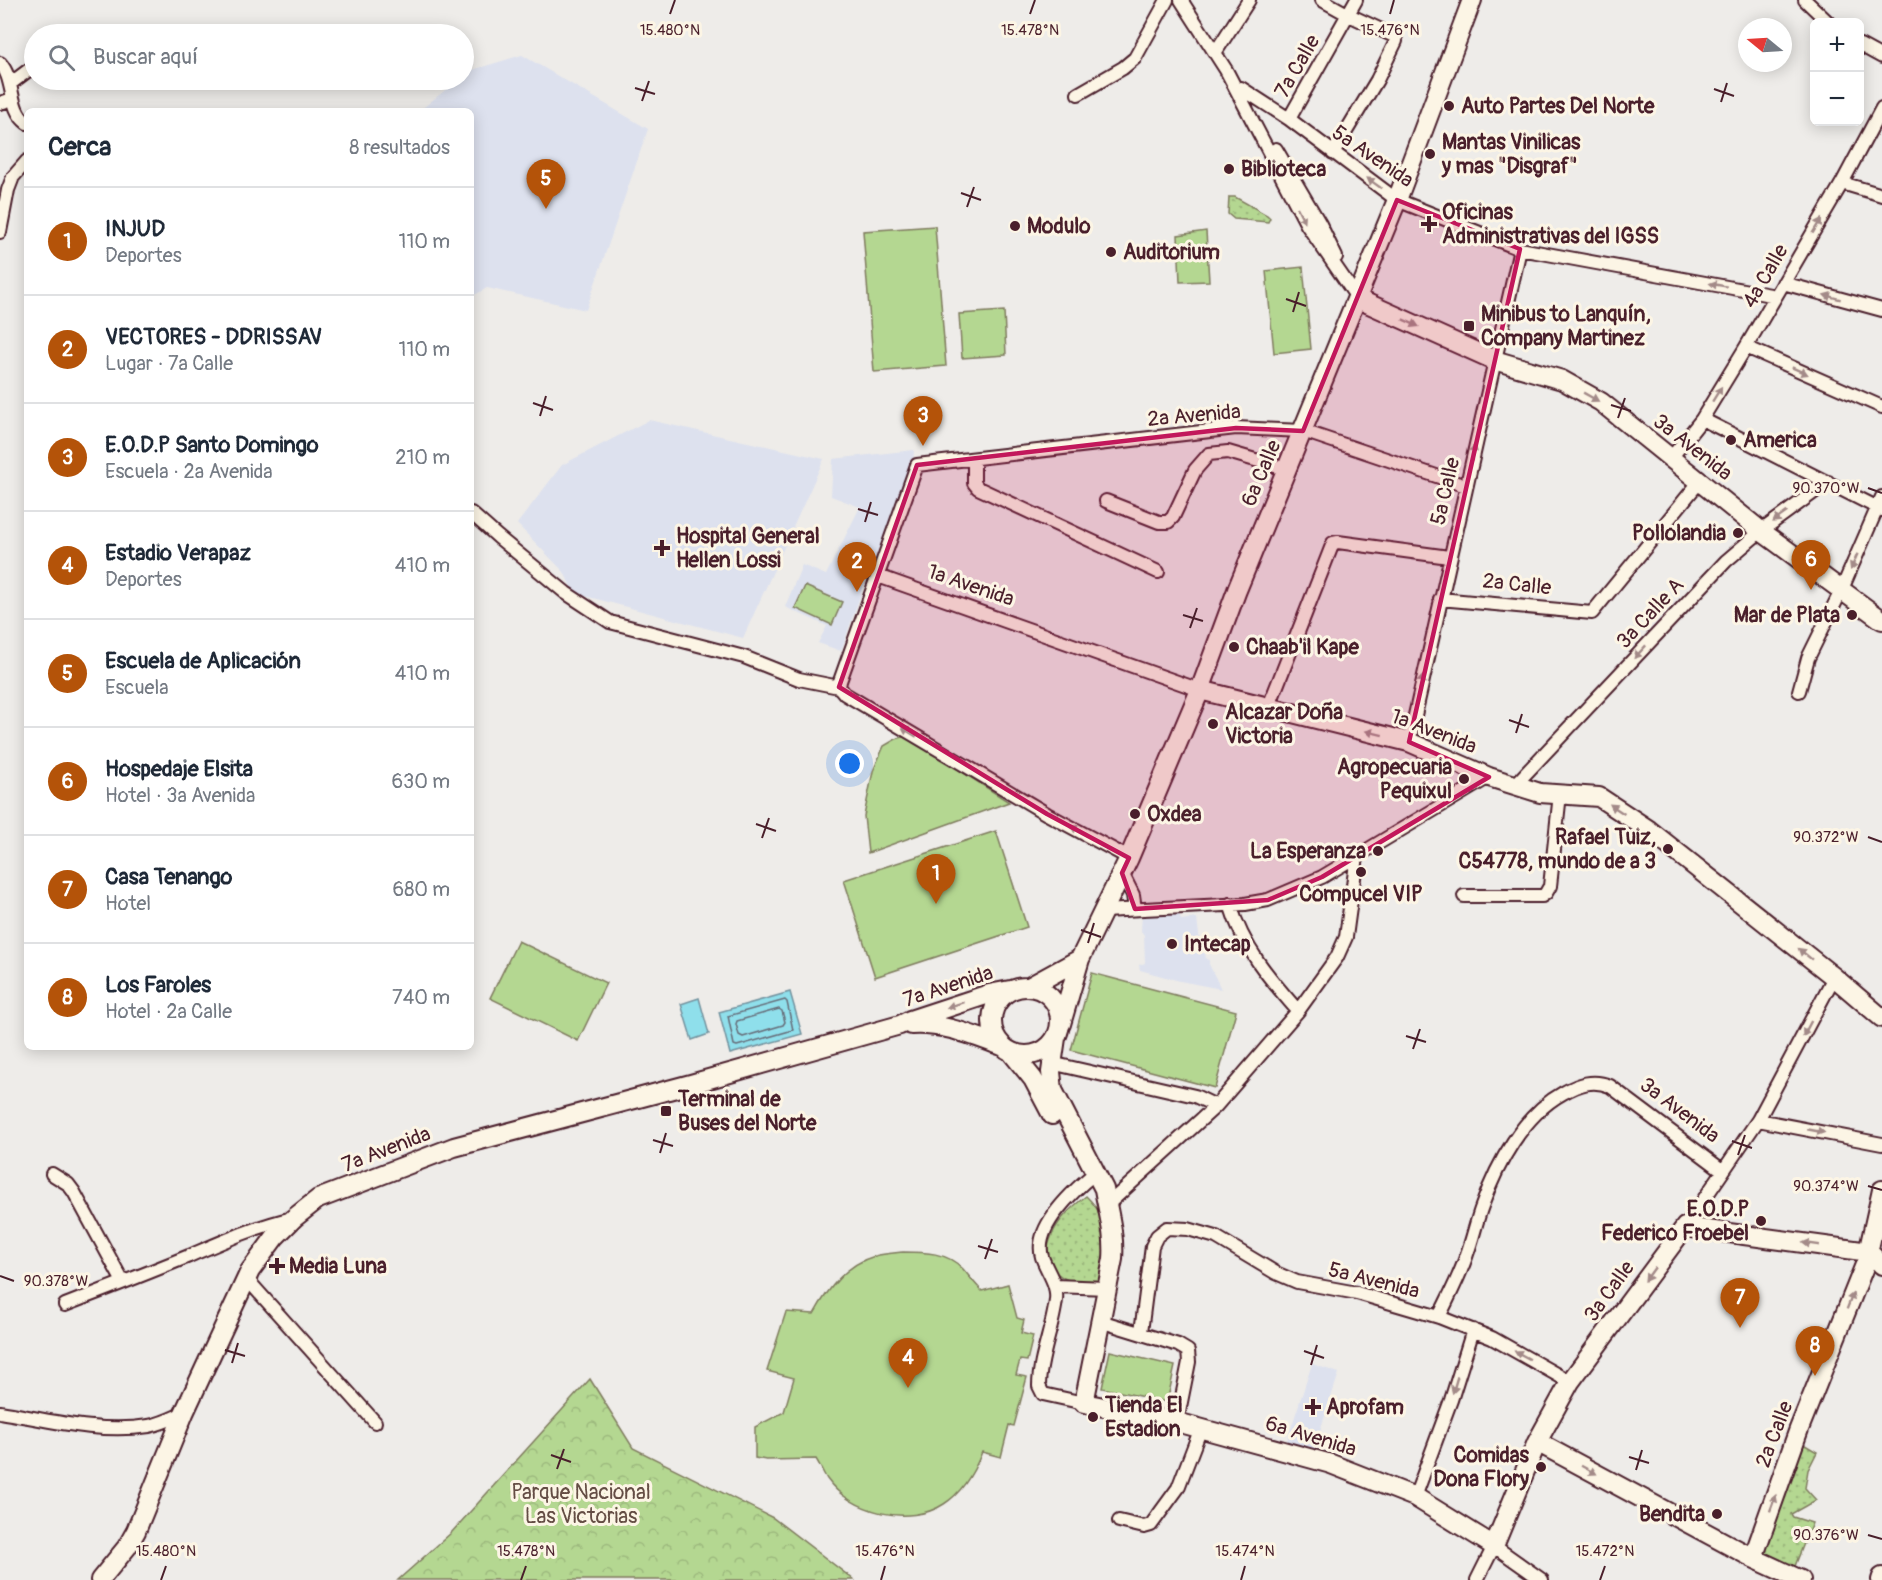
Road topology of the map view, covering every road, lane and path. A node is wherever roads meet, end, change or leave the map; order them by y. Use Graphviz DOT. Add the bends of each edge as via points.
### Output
graph roads {
  1 [pos="1167,0"];
  2 [pos="1181,0"];
  3 [pos="1249,0"];
  4 [pos="1322,0"];
  5 [pos="1356,0"];
  6 [pos="1472,0"];
  7 [pos="1805,0"];
  8 [pos="1349,15"];
  9 [pos="1824,18"];
  10 [pos="1864,47"];
  11 [pos="1215,53"];
  12 [pos="1882,57"];
  13 [pos="0,63"];
  14 [pos="1226,70"];
  15 [pos="24,74"];
  16 [pos="10,84"];
  17 [pos="1240,88"];
  18 [pos="1078,94"];
  19 [pos="13,99"];
  20 [pos="0,103"];
  21 [pos="1882,108"];
  22 [pos="1289,119"];
  23 [pos="24,121"];
  24 [pos="1333,153"];
  25 [pos="24,164"];
  26 [pos="1842,183"];
  27 [pos="1882,195"];
  28 [pos="1397,200"];
  29 [pos="0,232"];
  30 [pos="1520,249"];
  31 [pos="1783,283"];
  32 [pos="1776,296"];
  33 [pos="1358,299"];
  34 [pos="1882,310"];
  35 [pos="1746,347"];
  36 [pos="1494,360"];
  37 [pos="1882,407"];
  38 [pos="1702,419"];
  39 [pos="1303,430"];
  40 [pos="1671,458"];
  41 [pos="974,459"];
  42 [pos="1286,470"];
  43 [pos="1701,481"];
  44 [pos="1828,482"];
  45 [pos="1466,486"];
  46 [pos="1106,501"];
  47 [pos="1880,505"];
  48 [pos="474,516"];
  49 [pos="1761,531"];
  50 [pos="1449,557"];
  51 [pos="1158,572"];
  52 [pos="878,576"];
  53 [pos="1842,589"];
  54 [pos="1440,599"];
  55 [pos="1882,620"];
  56 [pos="839,687"];
  57 [pos="1200,690"];
  58 [pos="1799,691"];
  59 [pos="1269,706"];
  60 [pos="1409,742"];
  61 [pos="1489,777"];
  62 [pos="1514,786"];
  63 [pos="1560,794"];
  64 [pos="1357,856"];
  65 [pos="1126,865"];
  66 [pos="1464,896"];
  67 [pos="1230,904"];
  68 [pos="1135,909"];
  69 [pos="1103,910"];
  70 [pos="1080,959"];
  71 [pos="1834,977"];
  72 [pos="1029,987"];
  73 [pos="1010,990"];
  74 [pos="1298,1011"];
  75 [pos="1882,1018"];
  76 [pos="900,1025"];
  77 [pos="1058,1031"];
  78 [pos="1007,1049"];
  79 [pos="1051,1063"];
  80 [pos="1216,1106"];
  81 [pos="1758,1120"];
  82 [pos="1882,1144"];
  83 [pos="1722,1170"];
  84 [pos="52,1174"];
  85 [pos="1091,1176"];
  86 [pos="1882,1190"];
  87 [pos="1106,1206"];
  88 [pos="294,1218"];
  89 [pos="1685,1227"];
  90 [pos="1875,1259"];
  91 [pos="246,1278"];
  92 [pos="123,1282"];
  93 [pos="1055,1286"];
  94 [pos="1107,1288"];
  95 [pos="65,1305"];
  96 [pos="1439,1317"];
  97 [pos="1100,1321"];
  98 [pos="1473,1330"];
  99 [pos="1141,1332"];
  100 [pos="1570,1382"];
  101 [pos="1084,1403"];
  102 [pos="0,1412"];
  103 [pos="184,1413"];
  104 [pos="375,1422"];
  105 [pos="1177,1422"];
  106 [pos="1201,1428"];
  107 [pos="1537,1442"];
  108 [pos="1415,1497"];
  109 [pos="1119,1521"];
  110 [pos="1494,1546"];
  111 [pos="1753,1558"];
  112 [pos="100,1580"];
  113 [pos="1477,1580"];
  114 [pos="1542,1580"];
  115 [pos="1801,1580"];
  1 -- 18 [label="street" via="1135,58"];
  2 -- 11 [label="street"];
  3 -- 11 [label="street"];
  4 -- 8 [label="street"];
  5 -- 8 [label="street, 7a Calle"];
  6 -- 28 [label="street, 6ª Calle"];
  7 -- 9 [label="street"];
  8 -- 22 [label="street, 7a Calle"];
  8 -- 24 [label="street" via="1394,36 1396,41"];
  10 -- 12 [label="street"];
  11 -- 14 [label="street"];
  13 -- 16 [label="street"];
  14 -- 17 [label="street"];
  14 -- 33 [label="street, one-way" via="1307,225"];
  15 -- 16 [label="street"];
  16 -- 19 [label="street"];
  17 -- 22 [label="street, 5a Avenida"];
  17 -- 33 [label="street" via="1320,224"];
  19 -- 20 [label="street"];
  19 -- 23 [label="street"];
  21 -- 26 [label="street, 4a Calle"];
  22 -- 24 [label="street, 5a Avenida"];
  28 -- 24 [label="street, 5a Avenida, one-way"];
  25 -- 29 [label="street" via="8,190"];
  26 -- 27 [label="street"];
  31 -- 26 [label="street, 4a Calle, one-way"];
  28 -- 30 [label="street, 5a Avenida"];
  28 -- 33 [label="street, 6ª Calle"];
  32 -- 30 [label="street, 5a Avenida, one-way"];
  30 -- 36 [label="street, 5a Calle"];
  31 -- 32 [label="street, 4a Calle"];
  34 -- 31 [label="street, one-way"];
  32 -- 35 [label="street, 4a Calle"];
  33 -- 36 [label="street, 3a Avenida, one-way"];
  33 -- 39 [label="street, 6ª Calle"];
  35 -- 37 [label="street, one-way"];
  38 -- 35 [label="street, 4a Calle, one-way"];
  36 -- 40 [label="street, 3a Avenida, one-way" via="1562,380 1601,402"];
  45 -- 36 [label="street, 5a Calle, one-way"];
  38 -- 40 [label="street, 4a Calle"];
  38 -- 44 [label="street"];
  39 -- 41 [label="street, 2a Avenida" via="1236,428"];
  39 -- 42 [label="street, 6ª Calle"];
  39 -- 45 [label="street, 2a Avenida"];
  40 -- 43 [label="street, 3a Avenida"];
  41 -- 51 [label="street" via="974,483 978,488"];
  41 -- 52 [label="street, 2a Avenida" via="917,465"];
  42 -- 46 [label="street" via="1228,452 1209,454 1195,470 1168,522"];
  42 -- 57 [label="street, 6ª Calle"];
  43 -- 49 [label="street, 3a Avenida"];
  43 -- 54 [label="street, 2a Calle" via="1589,614"];
  44 -- 47 [label="street"];
  44 -- 49 [label="street, 3a Calle A, one-way"];
  45 -- 50 [label="street, 5a Calle"];
  47 -- 53 [label="street, one-way"];
  48 -- 56 [label="street" via="566,593 610,621 744,657 799,679"];
  49 -- 53 [label="street, 3a Avenida"];
  49 -- 62 [label="street, 3a Calle A, one-way" via="1726,561"];
  50 -- 54 [label="street, 5a Calle"];
  50 -- 59 [label="street" via="1333,543"];
  52 -- 56 [label="street"];
  52 -- 57 [label="street, 1a Avenida"];
  53 -- 55 [label="street, 3a Avenida"];
  53 -- 58 [label="street" via="1808,658"];
  60 -- 54 [label="street, 5a Calle, one-way"];
  65 -- 56 [label="street, one-way"];
  57 -- 59 [label="street, 1a Avenida"];
  57 -- 65 [label="street, 6ª Calle"];
  60 -- 59 [label="street, 1a Avenida, one-way"];
  60 -- 61 [label="street, 1a Avenida"];
  61 -- 62 [label="street, 1a Avenida"];
  61 -- 64 [label="street"];
  62 -- 63 [label="street, 1a Avenida"];
  63 -- 66 [label="street" via="1546,893"];
  71 -- 63 [label="street, 1a Avenida, one-way" via="1649,830 1599,797"];
  64 -- 67 [label="street" via="1322,877 1268,900"];
  64 -- 74 [label="street" via="1346,937 1337,957"];
  65 -- 68 [label="street"];
  65 -- 69 [label="street, 6ª Calle"];
  67 -- 68 [label="street"];
  67 -- 74 [label="street" via="1235,923 1261,969"];
  68 -- 69 [label="street"];
  69 -- 70 [label="street, 6ª Calle"];
  70 -- 72 [label="street"];
  70 -- 77 [label="street, 6ª Calle"];
  71 -- 75 [label="street, 1a Avenida"];
  71 -- 81 [label="street, 3a Calle, one-way"];
  72 -- 73 [label="street"];
  72 -- 77 [label="street" via="1038,988 1052,999 1060,1015"];
  73 -- 76 [label="street, 7ª Avenida, one-way" via="981,996"];
  73 -- 78 [label="street" via="995,1005 992,1016 995,1037"];
  74 -- 80 [label="street"];
  76 -- 78 [label="street, 7ª Avenida" via="957,1029"];
  76 -- 88 [label="street, 7ª Avenida" via="454,1147 318,1199"];
  77 -- 78 [label="street" via="1042,1052 1032,1055"];
  77 -- 79 [label="street, 6ª Calle"];
  78 -- 85 [label="street" via="1033,1079"];
  79 -- 80 [label="street" via="1195,1096"];
  79 -- 85 [label="street, 6ª Calle" via="1056,1099"];
  80 -- 87 [label="street"];
  81 -- 82 [label="street, one-way"];
  81 -- 83 [label="street, 3a Calle"];
  83 -- 89 [label="street, 3a Calle"];
  83 -- 96 [label="street, 3a Avenida" via="1610,1086 1591,1082 1572,1088 1536,1113 1506,1155 1482,1205 1467,1255"];
  84 -- 92 [label="street" via="74,1192"];
  85 -- 87 [label="street" via="1105,1190"];
  85 -- 93 [label="street" via="1067,1199 1042,1236 1042,1259"];
  86 -- 90 [label="street, 2a Calle"];
  87 -- 94 [label="street" via="1114,1243"];
  88 -- 91 [label="street, 7ª Avenida" via="260,1255"];
  88 -- 92 [label="street" via="265,1224"];
  90 -- 89 [label="street, one-way"];
  89 -- 100 [label="street, 3a Calle, one-way"];
  111 -- 90 [label="street, 2a Calle, one-way" via="1799,1429"];
  91 -- 103 [label="street, 7ª Avenida"];
  91 -- 104 [label="street"];
  92 -- 95 [label="street"];
  93 -- 94 [label="street"];
  93 -- 101 [label="street, 6a Avenida" via="1056,1301 1039,1381 1043,1394"];
  94 -- 97 [label="street"];
  96 -- 98 [label="street, 5a Avenida"];
  96 -- 99 [label="street, 5a Avenida" via="1357,1293 1287,1279 1216,1237 1167,1228 1152,1246"];
  97 -- 99 [label="street"];
  97 -- 101 [label="street"];
  100 -- 98 [label="street, 5a Avenida, one-way"];
  98 -- 108 [label="street, one-way"];
  99 -- 105 [label="street" via="1184,1347 1190,1356"];
  100 -- 107 [label="street, 3a Calle"];
  101 -- 105 [label="street, 6a Avenida"];
  102 -- 103 [label="street" via="108,1428 148,1426"];
  103 -- 112 [label="street, 7ª Avenida" via="128,1547"];
  105 -- 106 [label="street, 6a Avenida"];
  106 -- 108 [label="street, 6a Avenida" via="1331,1464"];
  106 -- 109 [label="street" via="1178,1488 1151,1525"];
  107 -- 110 [label="street, 3a Calle"];
  107 -- 111 [label="street, one-way"];
  108 -- 110 [label="street, 6a Avenida"];
  110 -- 113 [label="street, 3a Calle"];
  110 -- 114 [label="street, 6a Avenida"];
  111 -- 115 [label="street"];
}
